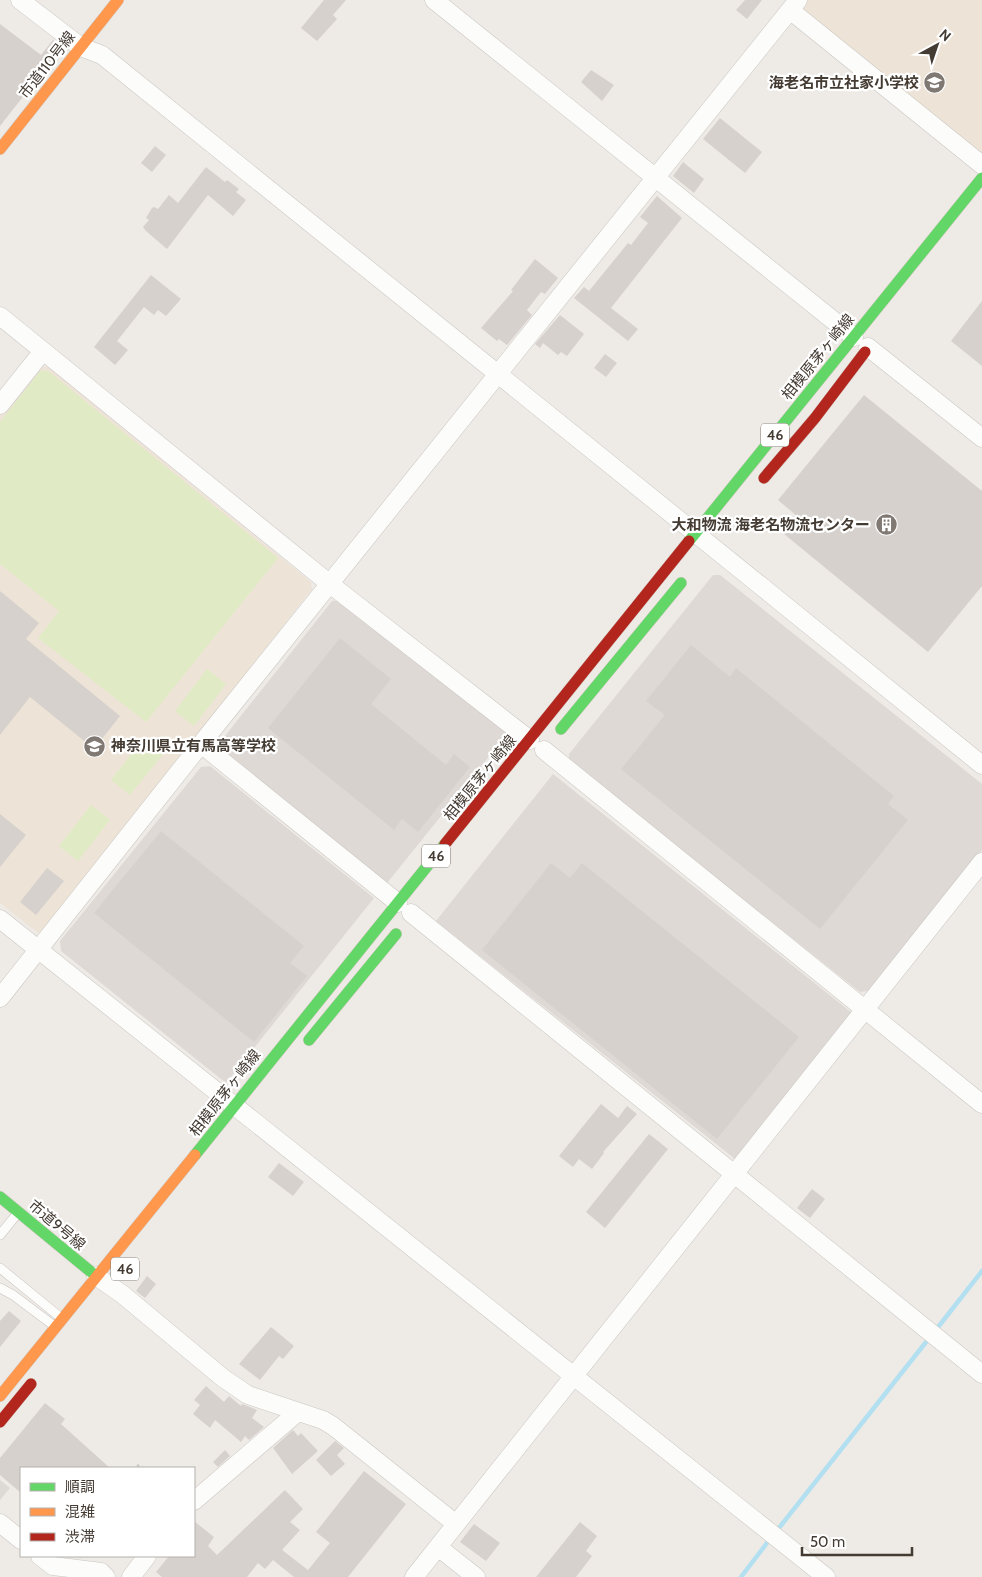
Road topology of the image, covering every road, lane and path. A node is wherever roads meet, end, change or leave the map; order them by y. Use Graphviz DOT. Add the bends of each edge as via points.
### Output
graph roads {
  1 [pos="20,0"];
  2 [pos="118,0"];
  3 [pos="434,0"];
  4 [pos="794,5"];
  5 [pos="81,47"];
  6 [pos="0,149"];
  7 [pos="982,165"];
  8 [pos="656,178"];
  9 [pos="982,178"];
  10 [pos="0,316"];
  11 [pos="854,337"];
  12 [pos="872,343"];
  13 [pos="43,351"];
  14 [pos="500,373"];
  15 [pos="0,405"];
  16 [pos="982,438"];
  17 [pos="758,485"];
  18 [pos="696,534"];
  19 [pos="690,571"];
  20 [pos="330,584"];
  21 [pos="201,744"];
  22 [pos="544,745"];
  23 [pos="982,765"];
  24 [pos="982,862"];
  25 [pos="409,907"];
  26 [pos="0,919"];
  27 [pos="39,950"];
  28 [pos="0,998"];
  29 [pos="864,1010"];
  30 [pos="300,1051"];
  31 [pos="235,1104"];
  32 [pos="982,1104"];
  33 [pos="735,1175"];
  34 [pos="0,1197"];
  35 [pos="18,1212"];
  36 [pos="0,1235"];
  37 [pos="0,1268"];
  38 [pos="96,1276"];
  39 [pos="0,1288"];
  40 [pos="58,1323"];
  41 [pos="982,1374"];
  42 [pos="37,1376"];
  43 [pos="575,1376"];
  44 [pos="0,1396"];
  45 [pos="298,1412"];
  46 [pos="0,1422"];
  47 [pos="137,1464"];
  48 [pos="141,1467"];
  49 [pos="195,1500"];
  50 [pos="0,1523"];
  51 [pos="456,1524"];
  52 [pos="20,1539"];
  53 [pos="438,1547"];
  54 [pos="41,1557"];
  55 [pos="146,1557"];
  56 [pos="106,1577"];
  57 [pos="131,1577"];
  58 [pos="414,1577"];
  59 [pos="476,1577"];
  60 [pos="826,1577"];
  1 -- 5 [label="street"];
  2 -- 5 [label="main road, 市道110号線"];
  3 -- 8 [label="street"];
  4 -- 7 [label="street"];
  4 -- 8 [label="street"];
  5 -- 6 [label="main road, 市道110号線"];
  5 -- 14 [label="street" via="102,55"];
  8 -- 11 [label="street"];
  8 -- 14 [label="street"];
  9 -- 11 [label="main road, 相模原茅ヶ崎線 / 46"];
  10 -- 13 [label="street"];
  11 -- 18 [label="main road, 相模原茅ヶ崎線 / 46"];
  12 -- 16 [label="street"];
  12 -- 17 [label="main road, 46" via="815,418"];
  13 -- 15 [label="street"];
  13 -- 20 [label="street"];
  14 -- 18 [label="street"];
  14 -- 20 [label="street"];
  18 -- 22 [label="main road, 相模原茅ヶ崎線 / 46"];
  18 -- 23 [label="street"];
  19 -- 22 [label="main road, 相模原茅ヶ崎線 / 46" via="621,659"];
  20 -- 21 [label="street"];
  20 -- 22 [label="street"];
  21 -- 25 [label="street"];
  21 -- 27 [label="street"];
  22 -- 25 [label="main road, 相模原茅ヶ崎線 / 46"];
  22 -- 29 [label="street"];
  24 -- 29 [label="street"];
  25 -- 30 [label="main road, 相模原茅ヶ崎線 / 46" via="356,984"];
  25 -- 31 [label="main road, 相模原茅ヶ崎線 / 46"];
  25 -- 33 [label="street" via="425,925"];
  26 -- 27 [label="street"];
  27 -- 28 [label="street"];
  27 -- 31 [label="street"];
  29 -- 32 [label="street"];
  29 -- 33 [label="street"];
  31 -- 38 [label="main road, 相模原茅ヶ崎線 / 46"];
  31 -- 43 [label="street" via="248,1118"];
  33 -- 41 [label="street"];
  33 -- 43 [label="street"];
  34 -- 35 [label="main road, 市道9号線"];
  35 -- 36 [label="lane"];
  35 -- 38 [label="main road, 市道9号線"];
  37 -- 40 [label="lane"];
  38 -- 40 [label="main road, 相模原茅ヶ崎線 / 46"];
  38 -- 45 [label="street" via="248,1395"];
  39 -- 40 [label="lane"];
  40 -- 44 [label="main road, 相模原茅ヶ崎線 / 46"];
  42 -- 46 [label="main road"];
  43 -- 51 [label="street"];
  43 -- 60 [label="street"];
  45 -- 49 [label="street"];
  45 -- 51 [label="street" via="332,1426"];
  47 -- 48 [label="path"];
  50 -- 52 [label="street"];
  51 -- 53 [label="street"];
  53 -- 58 [label="street"];
  53 -- 59 [label="street"];
  54 -- 56 [label="street" via="52,1566 101,1572"];
  55 -- 57 [label="street"];
}
